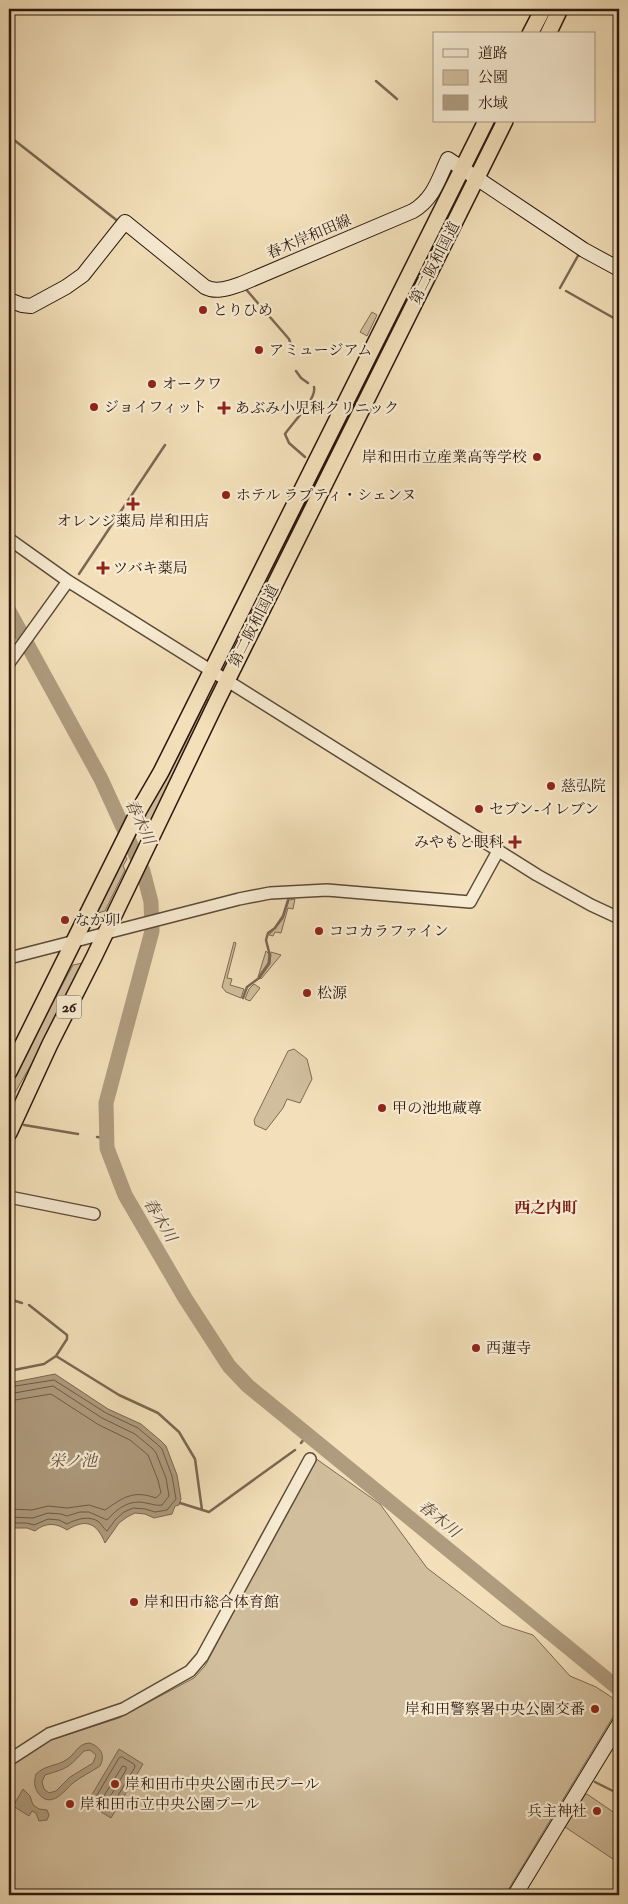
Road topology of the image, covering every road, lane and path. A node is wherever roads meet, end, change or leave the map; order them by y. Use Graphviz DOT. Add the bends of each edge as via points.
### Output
graph roads {
  1 [pos="543,9"];
  2 [pos="560,9"];
  3 [pos="531,32"];
  4 [pos="549,32"];
  5 [pos="486,122"];
  6 [pos="505,122"];
  7 [pos="462,170"];
  8 [pos="476,180"];
  9 [pos="619,269"];
  10 [pos="9,300"];
  11 [pos="9,539"];
  12 [pos="68,581"];
  13 [pos="9,663"];
  14 [pos="212,671"];
  15 [pos="227,681"];
  16 [pos="498,851"];
  17 [pos="619,918"];
  18 [pos="106,933"];
  19 [pos="75,942"];
  20 [pos="9,958"];
  21 [pos="9,1072"];
  22 [pos="9,1133"];
  23 [pos="9,1197"];
  24 [pos="94,1214"];
  25 [pos="310,1459"];
  26 [pos="619,1724"];
  27 [pos="9,1760"];
  28 [pos="515,1895"];
  1 -- 3 [label="highway"];
  2 -- 4 [label="highway"];
  5 -- 7 [label="highway, 第二阪和国道 / 26"];
  6 -- 8 [label="highway, 第二阪和国道 / 26"];
  7 -- 8 [label="main road, 春木岸和田線"];
  7 -- 10 [label="main road, 春木岸和田線" via="448,159 425,204 413,211 222,290 205,287 125,222 83,275 66,287 31,306"];
  7 -- 14 [label="highway, 第二阪和国道 / 26"];
  8 -- 9 [label="main road, 春木岸和田線"];
  8 -- 15 [label="highway, 第二阪和国道 / 26"];
  11 -- 12 [label="street"];
  12 -- 13 [label="street"];
  12 -- 14 [label="street"];
  14 -- 15 [label="street"];
  14 -- 19 [label="highway, 第二阪和国道 / 26"];
  15 -- 16 [label="street"];
  15 -- 18 [label="highway, 第二阪和国道 / 26"];
  16 -- 17 [label="street"];
  16 -- 18 [label="street" via="470,902 340,890 302,891 239,899"];
  18 -- 19 [label="street"];
  18 -- 22 [label="highway, 第二阪和国道 / 26"];
  19 -- 20 [label="street"];
  19 -- 21 [label="highway, 第二阪和国道 / 26"];
  23 -- 24 [label="street"];
  25 -- 27 [label="street" via="202,1657 190,1671 123,1709 49,1734"];
  26 -- 28 [label="main road"];
}
